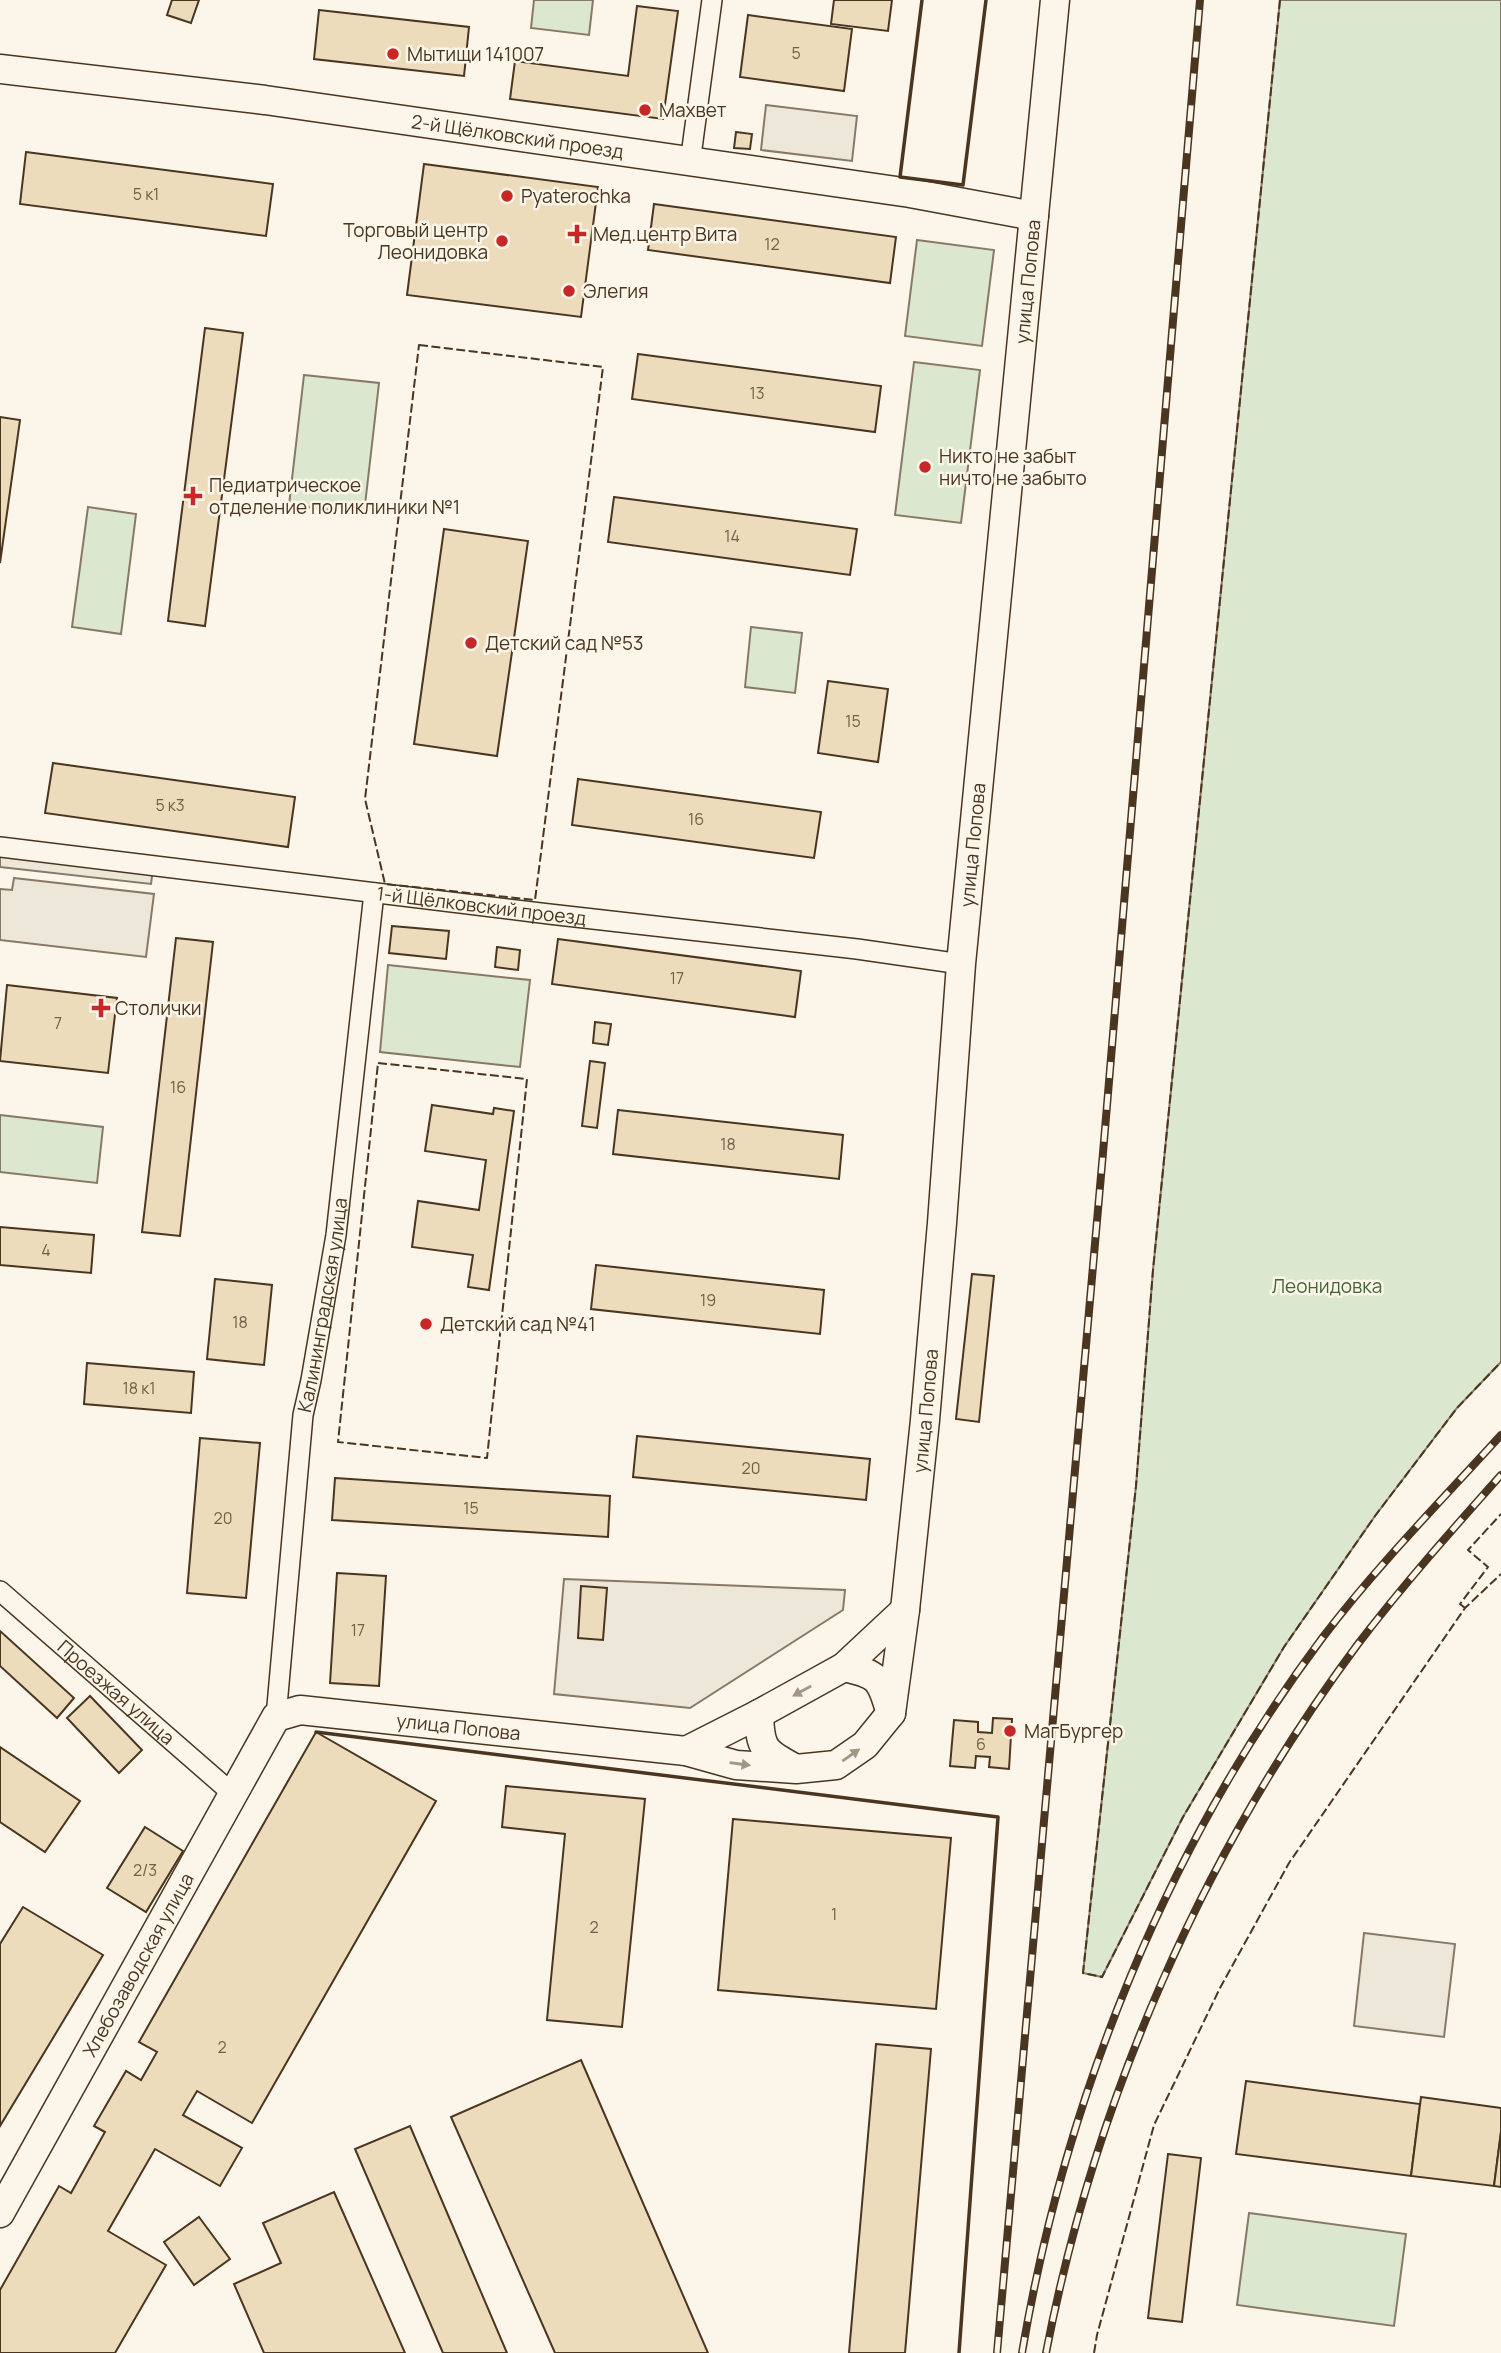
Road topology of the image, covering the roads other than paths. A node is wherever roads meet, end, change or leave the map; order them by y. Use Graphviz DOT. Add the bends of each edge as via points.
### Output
graph roads {
  1 [pos="712,0"];
  2 [pos="1055,0"];
  3 [pos="0,69"];
  4 [pos="690,163"];
  5 [pos="1034,216"];
  6 [pos="0,847"];
  7 [pos="374,893"];
  8 [pos="961,964"];
  9 [pos="0,1591"];
  10 [pos="905,1610"];
  11 [pos="844,1667"];
  12 [pos="891,1713"];
  13 [pos="759,1714"];
  14 [pos="276,1717"];
  15 [pos="686,1751"];
  16 [pos="796,1769"];
  17 [pos="233,1794"];
  18 [pos="0,2213"];
  1 -- 4 [label="street"];
  2 -- 5 [label="street, улица Попова"];
  3 -- 4 [label="street, 2-й Щёлковский проезд" via="265,100"];
  4 -- 5 [label="street, 2-й Щёлковский проезд" via="910,193"];
  5 -- 8 [label="street, улица Попова"];
  6 -- 7 [label="street, 1-й Щёлковский проезд"];
  7 -- 8 [label="street, 1-й Щёлковский проезд"];
  7 -- 14 [label="street, Калининградская улица" via="337,1235 303,1415"];
  8 -- 10 [label="street, улица Попова" via="943,1223"];
  9 -- 17 [label="street, Проезжая улица"];
  10 -- 11 [label="street"];
  10 -- 12 [label="street, улица Попова"];
  11 -- 12 [label="street" via="870,1673 883,1686"];
  11 -- 13 [label="street, one-way"];
  16 -- 12 [label="street, one-way" via="836,1765 865,1745"];
  13 -- 15 [label="street"];
  13 -- 16 [label="street" via="760,1736 769,1754"];
  14 -- 15 [label="street, улица Попова" via="300,1710"];
  14 -- 17 [label="street, Хлебозаводская улица"];
  15 -- 16 [label="street, улица Попова, one-way" via="736,1765"];
  17 -- 18 [label="street, Хлебозаводская улица"];
}
